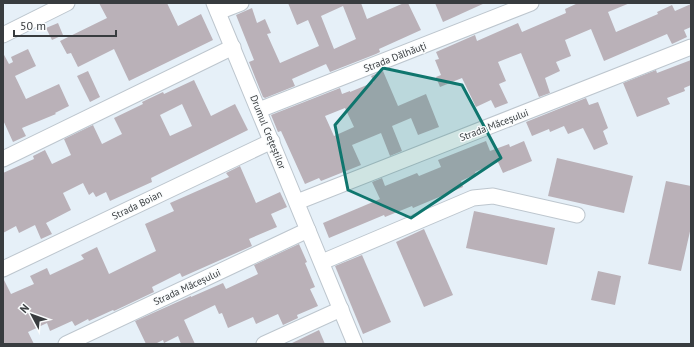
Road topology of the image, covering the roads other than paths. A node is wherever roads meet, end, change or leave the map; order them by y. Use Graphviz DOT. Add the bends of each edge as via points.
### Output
graph roads {
  1 [pos="67,3"];
  2 [pos="241,3"];
  3 [pos="531,3"];
  4 [pos="216,8"];
  5 [pos="3,35"];
  6 [pos="233,47"];
  7 [pos="691,48"];
  8 [pos="259,110"];
  9 [pos="272,141"];
  10 [pos="3,159"];
  11 [pos="297,202"];
  12 [pos="577,216"];
  13 [pos="308,230"];
  14 [pos="322,262"];
  15 [pos="3,269"];
  16 [pos="341,309"];
  17 [pos="66,344"];
  18 [pos="264,344"];
  19 [pos="355,344"];
  1 -- 5 [label="street"];
  2 -- 4 [label="street"];
  3 -- 8 [label="street, Strada Dălhăuți"];
  4 -- 6 [label="street, Drumul Crețeștilor"];
  6 -- 8 [label="street, Drumul Crețeștilor"];
  6 -- 10 [label="street"];
  7 -- 11 [label="street, Strada Măceșului"];
  8 -- 9 [label="street, Drumul Crețeștilor"];
  9 -- 11 [label="street, Drumul Crețeștilor"];
  9 -- 15 [label="street, Strada Boian"];
  11 -- 13 [label="street, Drumul Crețeștilor"];
  12 -- 14 [label="street" via="493,196 483,196"];
  13 -- 14 [label="street, Drumul Crețeștilor"];
  13 -- 17 [label="street, Strada Măceșului"];
  14 -- 16 [label="street, Drumul Crețeștilor"];
  16 -- 18 [label="street"];
  16 -- 19 [label="street, Drumul Crețeștilor"];
}
